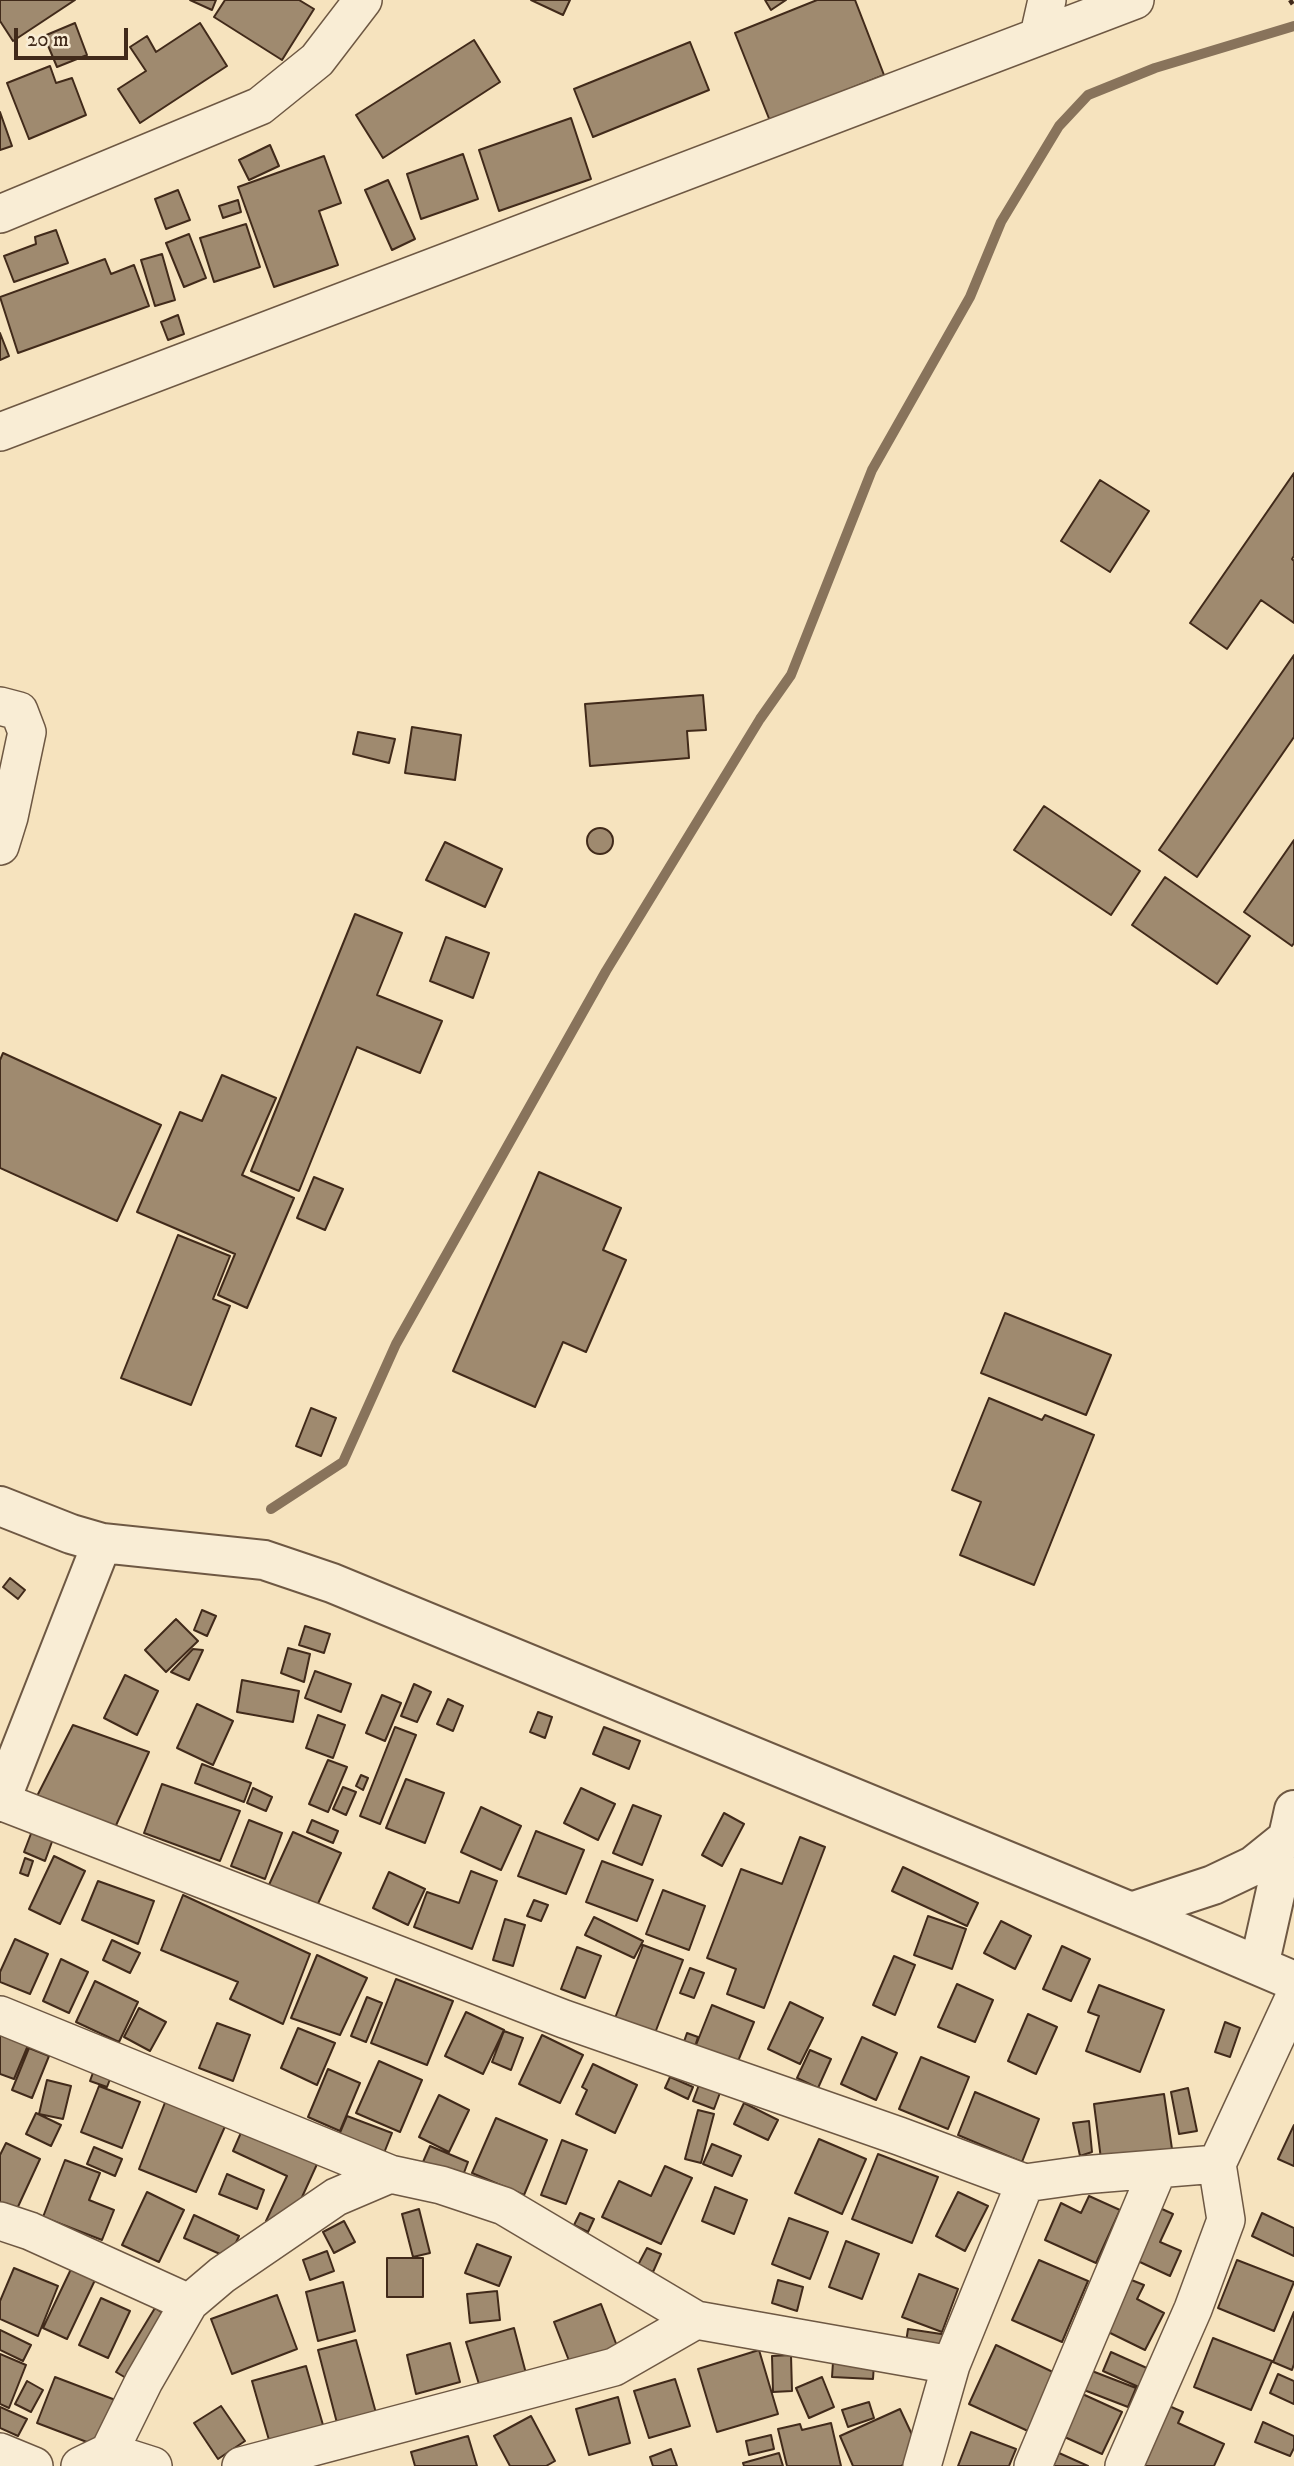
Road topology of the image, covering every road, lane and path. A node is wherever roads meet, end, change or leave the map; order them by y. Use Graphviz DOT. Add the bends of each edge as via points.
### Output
graph roads {
  1 [pos="363,0"];
  2 [pos="1047,0"];
  3 [pos="1135,0"];
  4 [pos="1290,0"];
  5 [pos="1294,6"];
  6 [pos="1039,35"];
  7 [pos="0,214"];
  8 [pos="0,432"];
  9 [pos="0,706"];
  10 [pos="0,846"];
  11 [pos="0,1506"];
  12 [pos="102,1543"];
  13 [pos="0,1801"];
  14 [pos="1292,1824"];
  15 [pos="1131,1912"];
  16 [pos="1259,1966"];
  17 [pos="1294,1981"];
  18 [pos="1294,1998"];
  19 [pos="0,2015"];
  20 [pos="1217,2164"];
  21 [pos="1158,2169"];
  22 [pos="390,2174"];
  23 [pos="1025,2183"];
  24 [pos="0,2221"];
  25 [pos="189,2303"];
  26 [pos="696,2320"];
  27 [pos="951,2365"];
  28 [pos="0,2452"];
  29 [pos="94,2459"];
  30 [pos="34,2466"];
  31 [pos="153,2466"];
  32 [pos="241,2466"];
  33 [pos="922,2466"];
  34 [pos="1033,2466"];
  35 [pos="1124,2466"];
  1 -- 7 [label="street" via="317,60 260,106"];
  2 -- 6 [label="street"];
  3 -- 6 [label="street"];
  4 -- 5 [label="path"];
  6 -- 8 [label="street"];
  9 -- 10 [label="street" via="19,711 27,732"];
  11 -- 12 [label="street"];
  12 -- 13 [label="street"];
  12 -- 15 [label="street" via="264,1560 332,1583"];
  13 -- 23 [label="street" via="564,2019"];
  14 -- 15 [label="street" via="1253,1866"];
  14 -- 16 [label="street"];
  15 -- 16 [label="street"];
  16 -- 17 [label="street"];
  18 -- 20 [label="street"];
  19 -- 22 [label="street"];
  20 -- 21 [label="street"];
  20 -- 35 [label="street" via="1226,2220 1193,2309"];
  21 -- 23 [label="street"];
  21 -- 34 [label="street"];
  22 -- 25 [label="street" via="336,2197"];
  22 -- 26 [label="street" via="504,2206"];
  23 -- 27 [label="street"];
  24 -- 25 [label="street"];
  25 -- 29 [label="street"];
  26 -- 27 [label="street"];
  26 -- 32 [label="street" via="614,2367"];
  27 -- 33 [label="street"];
  28 -- 30 [label="street"];
  29 -- 31 [label="street"];
}
